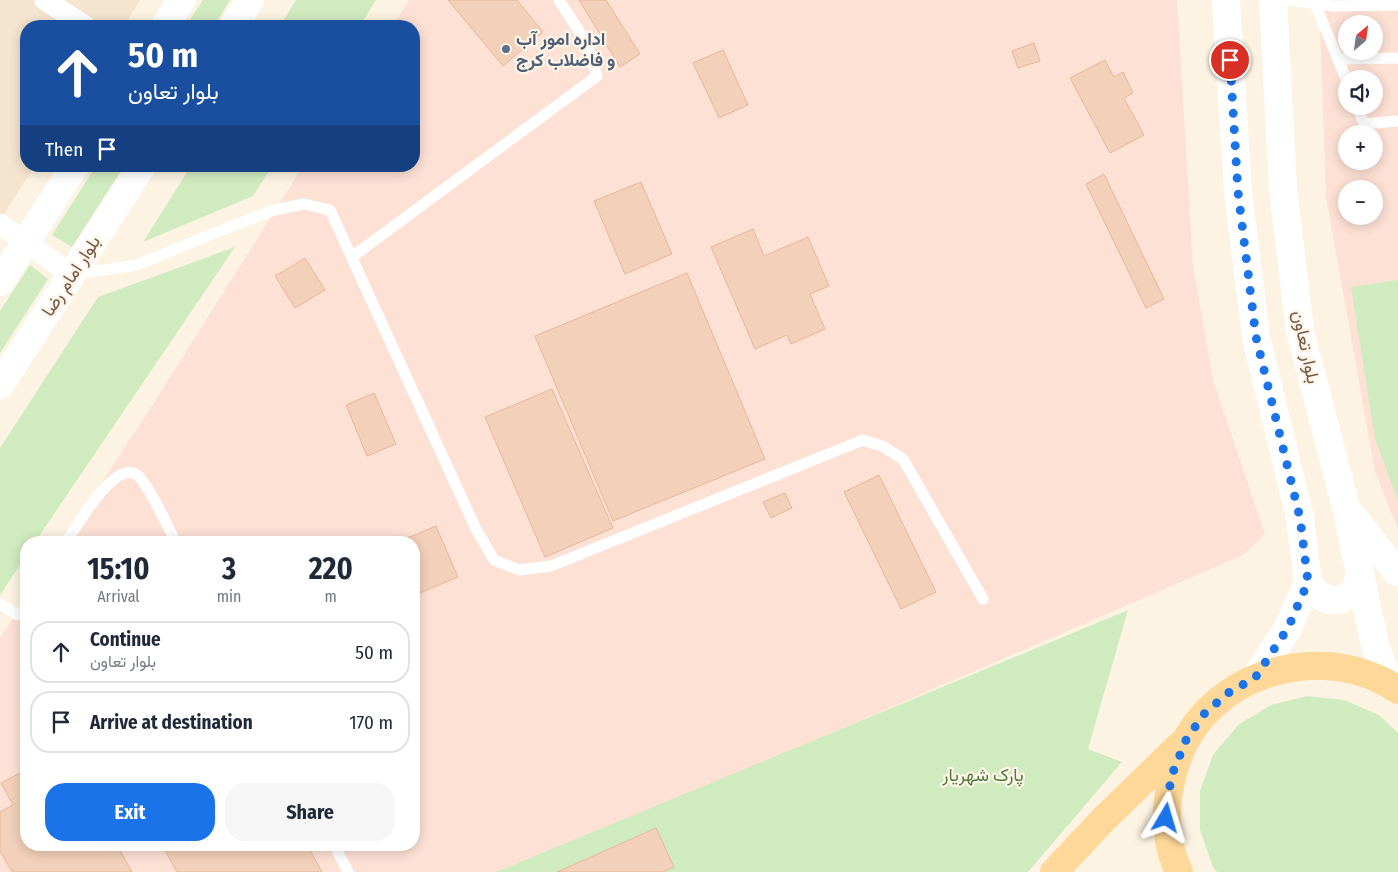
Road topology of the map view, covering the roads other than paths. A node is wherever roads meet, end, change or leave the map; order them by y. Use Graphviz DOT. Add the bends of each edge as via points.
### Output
graph roads {
  1 [pos="45,0"];
  2 [pos="182,0"];
  3 [pos="250,0"];
  4 [pos="560,0"];
  5 [pos="1226,0"];
  6 [pos="1273,0"];
  7 [pos="1290,0"];
  8 [pos="1316,4"];
  9 [pos="1398,5"];
  10 [pos="76,20"];
  11 [pos="169,20"];
  12 [pos="237,20"];
  13 [pos="1383,58"];
  14 [pos="1398,58"];
  15 [pos="1338,59"];
  16 [pos="1360,115"];
  17 [pos="1398,121"];
  18 [pos="71,172"];
  19 [pos="138,172"];
  20 [pos="0,224"];
  21 [pos="26,242"];
  22 [pos="352,257"];
  23 [pos="72,275"];
  24 [pos="0,282"];
  25 [pos="0,385"];
  26 [pos="1346,507"];
  27 [pos="70,536"];
  28 [pos="173,536"];
  29 [pos="1398,572"];
  30 [pos="1360,574"];
  31 [pos="1308,582"];
  32 [pos="983,599"];
  33 [pos="0,604"];
  34 [pos="20,613"];
  35 [pos="1255,678"];
  36 [pos="1394,687"];
  37 [pos="1186,740"];
  38 [pos="337,851"];
  39 [pos="348,872"];
  40 [pos="1054,872"];
  41 [pos="1179,872"];
  1 -- 10 [label="street"];
  2 -- 11 [label="main road"];
  3 -- 12 [label="main road"];
  4 -- 22 [label="lane" via="586,42 597,76"];
  5 -- 31 [label="main road" via="1238,192 1256,337 1300,518"];
  6 -- 26 [label="main road, بلوار تعاون" via="1283,189 1300,331"];
  7 -- 8 [label="lane"];
  8 -- 9 [label="lane"];
  8 -- 15 [label="lane"];
  13 -- 14 [label="lane"];
  16 -- 17 [label="lane" via="1364,124"];
  18 -- 21 [label="main road"];
  19 -- 23 [label="main road, بلوار امام رضا"];
  20 -- 21 [label="street"];
  21 -- 23 [label="street"];
  21 -- 24 [label="main road"];
  22 -- 23 [label="lane" via="330,210 304,204 275,210 137,265"];
  22 -- 32 [label="lane" via="475,527 494,560 519,570 551,566 862,440 882,446 903,459"];
  23 -- 25 [label="main road, بلوار امام رضا"];
  26 -- 29 [label="main road"];
  26 -- 30 [label="main road, بلوار تعاون"];
  27 -- 28 [label="lane" via="107,485 128,472 137,474 144,483"];
  30 -- 31 [label="main road" via="1355,591 1340,600 1329,600 1316,594"];
  30 -- 36 [label="main road, بلوار تعاون" via="1375,646"];
  31 -- 35 [label="main road" via="1288,628"];
  33 -- 34 [label="lane" via="17,615"];
  35 -- 36 [label="main road" via="1288,668 1324,665 1358,670"];
  35 -- 37 [label="main road" via="1228,693 1204,714"];
  37 -- 40 [label="main road"];
  37 -- 41 [label="main road" via="1171,777 1166,818 1173,858"];
  38 -- 39 [label="lane"];
}
